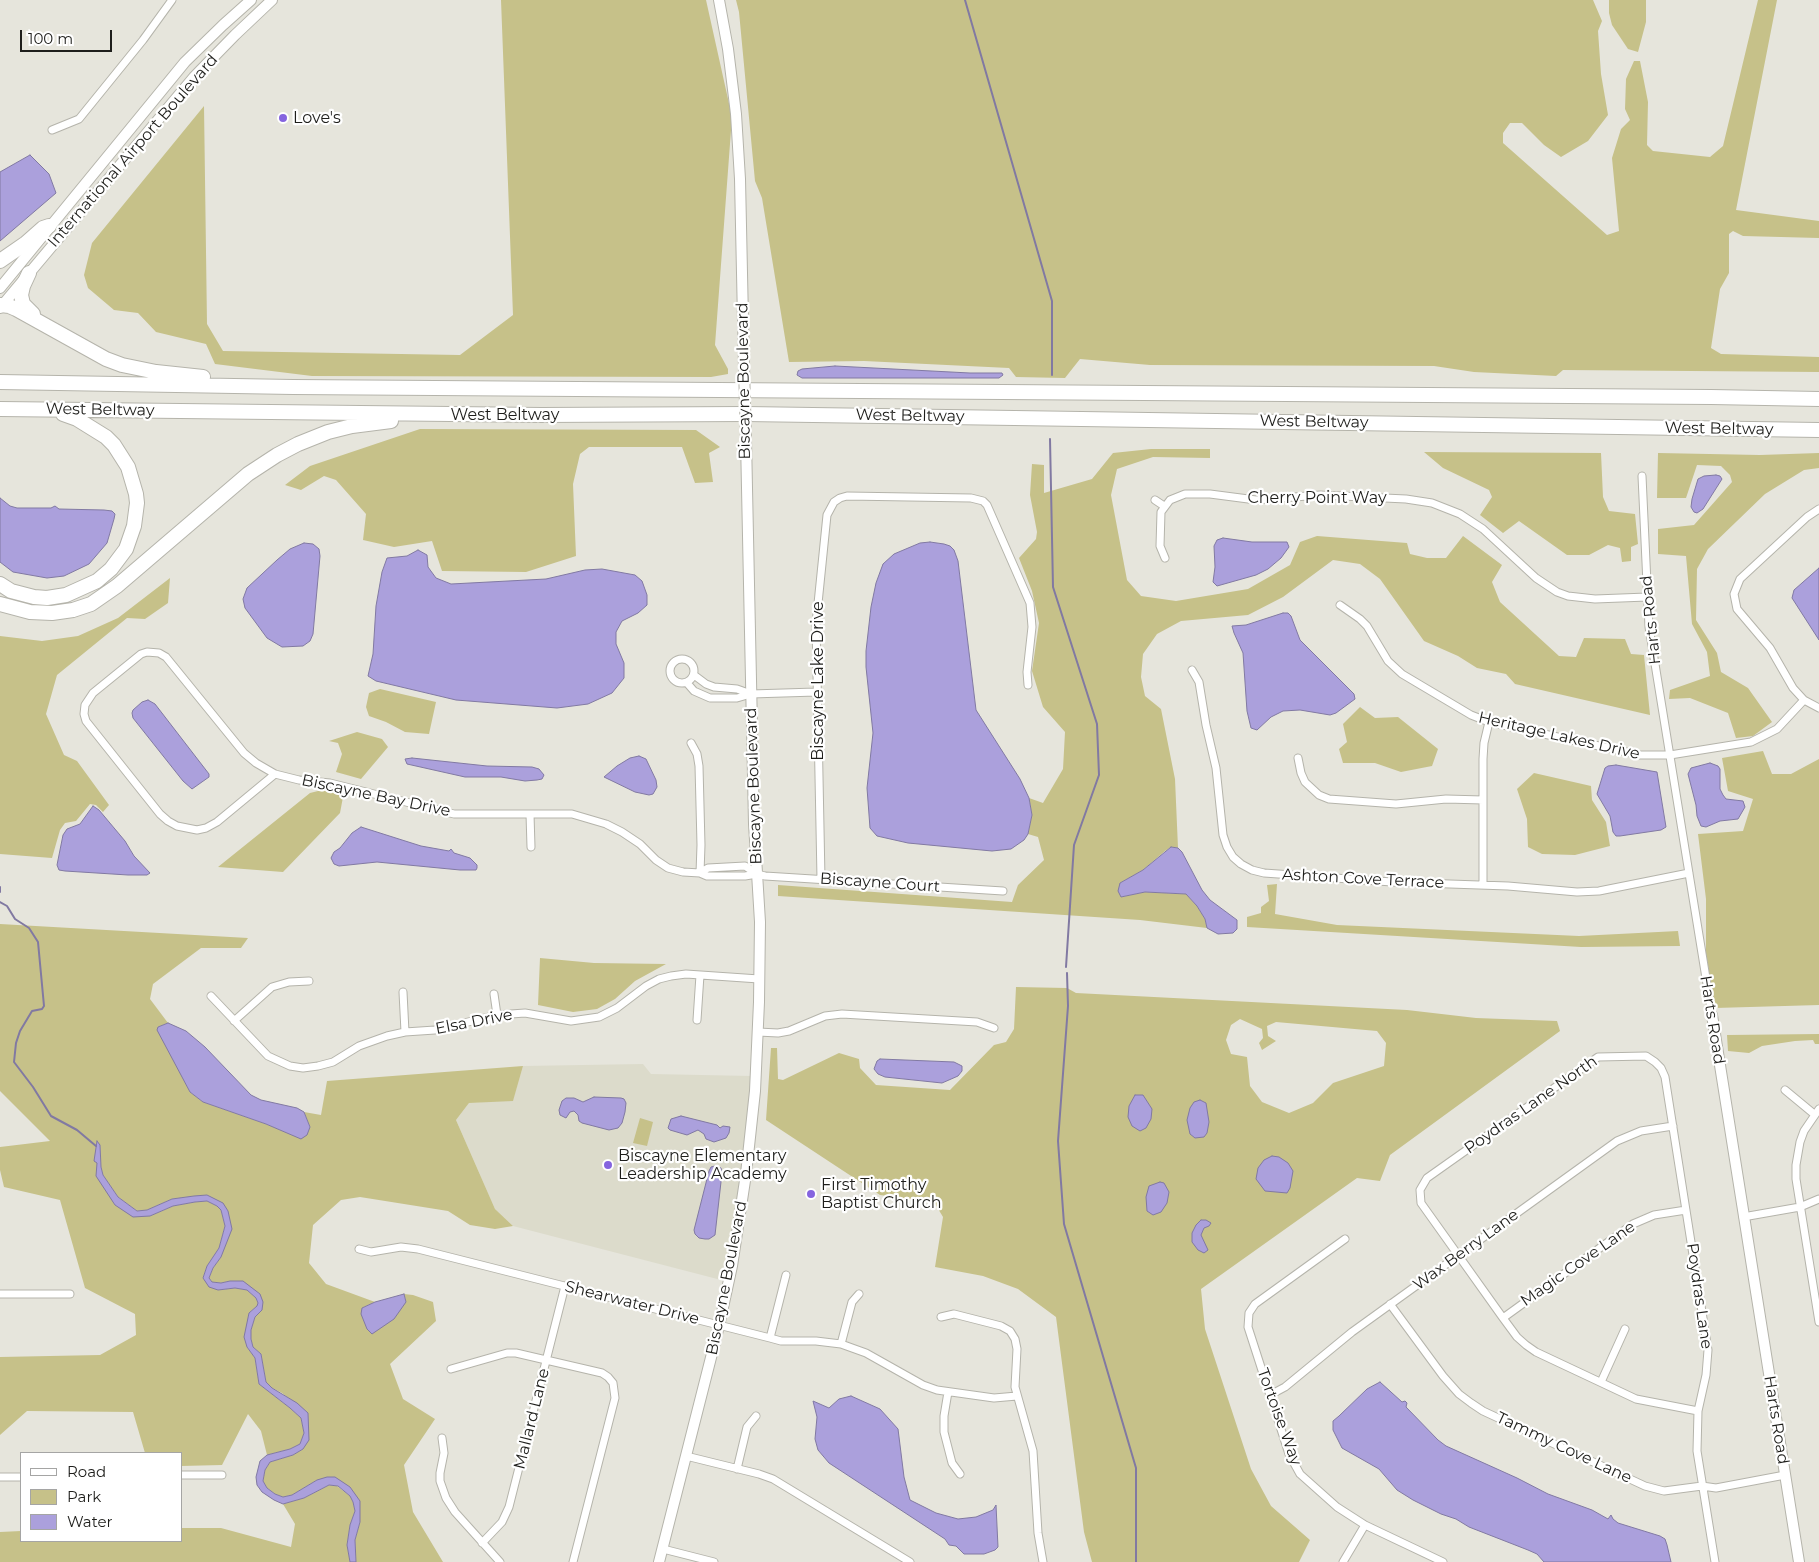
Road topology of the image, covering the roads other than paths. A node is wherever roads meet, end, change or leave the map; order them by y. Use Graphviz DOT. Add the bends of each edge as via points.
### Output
graph roads {
  1 [pos="172,0"];
  2 [pos="251,0"];
  3 [pos="272,0"];
  4 [pos="719,0"];
  5 [pos="52,130"];
  6 [pos="50,226"];
  7 [pos="0,261"];
  8 [pos="29,273"];
  9 [pos="0,288"];
  10 [pos="1,306"];
  11 [pos="38,320"];
  12 [pos="0,382"];
  13 [pos="293,387"];
  14 [pos="1819,399"];
  15 [pos="0,409"];
  16 [pos="43,410"];
  17 [pos="541,415"];
  18 [pos="1819,430"];
  19 [pos="1642,476"];
  20 [pos="1156,500"];
  21 [pos="1164,506"];
  22 [pos="1819,510"];
  23 [pos="1165,558"];
  24 [pos="0,584"];
  25 [pos="1647,597"];
  26 [pos="0,604"];
  27 [pos="1340,605"];
  28 [pos="1192,670"];
  29 [pos="694,675"];
  30 [pos="686,683"];
  31 [pos="1028,685"];
  32 [pos="816,692"];
  33 [pos="751,694"];
  34 [pos="1804,700"];
  35 [pos="1819,708"];
  36 [pos="1489,722"];
  37 [pos="692,743"];
  38 [pos="1670,755"];
  39 [pos="1298,758"];
  40 [pos="276,774"];
  41 [pos="1483,800"];
  42 [pos="530,814"];
  43 [pos="531,847"];
  44 [pos="700,873"];
  45 [pos="1689,873"];
  46 [pos="757,874"];
  47 [pos="821,880"];
  48 [pos="1483,885"];
  49 [pos="1003,891"];
  50 [pos="700,975"];
  51 [pos="759,979"];
  52 [pos="309,981"];
  53 [pos="404,992"];
  54 [pos="494,994"];
  55 [pos="211,996"];
  56 [pos="1712,1014"];
  57 [pos="497,1015"];
  58 [pos="697,1020"];
  59 [pos="234,1021"];
  60 [pos="994,1028"];
  61 [pos="405,1032"];
  62 [pos="758,1032"];
  63 [pos="1655,1062"];
  64 [pos="1785,1090"];
  65 [pos="1817,1111"];
  66 [pos="1673,1126"];
  67 [pos="1819,1199"];
  68 [pos="1800,1207"];
  69 [pos="1686,1210"];
  70 [pos="1743,1217"];
  71 [pos="1345,1239"];
  72 [pos="359,1249"];
  73 [pos="1458,1256"];
  74 [pos="786,1275"];
  75 [pos="565,1286"];
  76 [pos="0,1294"];
  77 [pos="70,1294"];
  78 [pos="860,1294"];
  79 [pos="1390,1304"];
  80 [pos="941,1317"];
  81 [pos="1502,1318"];
  82 [pos="1819,1322"];
  83 [pos="719,1326"];
  84 [pos="1625,1329"];
  85 [pos="770,1338"];
  86 [pos="841,1344"];
  87 [pos="547,1359"];
  88 [pos="451,1369"];
  89 [pos="1601,1382"];
  90 [pos="948,1392"];
  91 [pos="1270,1394"];
  92 [pos="1017,1396"];
  93 [pos="1698,1411"];
  94 [pos="756,1416"];
  95 [pos="442,1438"];
  96 [pos="686,1456"];
  97 [pos="737,1469"];
  98 [pos="960,1474"];
  99 [pos="182,1475"];
  100 [pos="222,1475"];
  101 [pos="1785,1475"];
  102 [pos="20,1476"];
  103 [pos="0,1477"];
  104 [pos="1702,1486"];
  105 [pos="1365,1525"];
  106 [pos="482,1543"];
  107 [pos="663,1549"];
  108 [pos="1433,1560"];
  109 [pos="500,1562"];
  110 [pos="573,1562"];
  111 [pos="659,1562"];
  112 [pos="714,1562"];
  113 [pos="910,1562"];
  114 [pos="1043,1562"];
  115 [pos="1343,1562"];
  116 [pos="1443,1562"];
  117 [pos="1715,1562"];
  118 [pos="1799,1562"];
  1 -- 5 [label="street" via="79,119"];
  2 -- 6 [label="street, International Airport Boulevard" via="185,62"];
  3 -- 8 [label="street, International Airport Boulevard" via="194,77"];
  4 -- 33 [label="street, Biscayne Boulevard, bridge" via="736,114 740,179"];
  6 -- 7 [label="highway"];
  6 -- 9 [label="street, International Airport Boulevard"];
  8 -- 10 [label="street, International Airport Boulevard"];
  8 -- 11 [label="highway" via="21,295 23,304"];
  10 -- 11 [label="highway" via="16,309"];
  11 -- 13 [label="highway" via="106,358 134,368"];
  12 -- 13 [label="highway, West Beltway"];
  13 -- 14 [label="highway, West Beltway"];
  15 -- 16 [label="highway, West Beltway"];
  16 -- 17 [label="highway, West Beltway"];
  16 -- 24 [label="highway" via="77,419 114,445 128,467 135,487 134,526 126,549 111,569 76,592 56,597 34,597 11,591"];
  17 -- 18 [label="highway, West Beltway" via="1024,417"];
  17 -- 26 [label="highway" via="481,420 392,421 328,432 288,448 248,474 117,586 91,604 52,613 30,612"];
  19 -- 25 [label="street, Harts Road"];
  20 -- 21 [label="street"];
  21 -- 23 [label="street" via="1160,518 1160,546"];
  21 -- 25 [label="street, Cherry Point Way" via="1185,494 1256,500 1320,495 1420,501 1445,507 1471,520 1536,578 1557,592 1595,600"];
  22 -- 34 [label="street" via="1807,517 1740,579 1734,594 1737,609 1770,648 1786,678"];
  25 -- 38 [label="street, Harts Road"];
  27 -- 36 [label="street, Heritage Lakes Drive" via="1367,626 1388,661 1402,674 1460,710"];
  28 -- 48 [label="street, Ashton Cove Terrace" via="1199,682 1216,768 1223,835 1233,857 1241,864 1264,873"];
  29 -- 30 [label="street"];
  29 -- 30 [label="street" via="694,667 688,661 680,659 673,663 672,679"];
  29 -- 33 [label="street" via="714,687"];
  30 -- 33 [label="street" via="694,691 710,698 737,698"];
  31 -- 32 [label="street, Biscayne Lake Drive" via="1032,627 1030,603 987,505 971,498 847,496 834,502 826,515 816,622"];
  32 -- 33 [label="street"];
  32 -- 47 [label="street, Biscayne Lake Drive"];
  33 -- 46 [label="street, Biscayne Boulevard"];
  34 -- 35 [label="street"];
  34 -- 38 [label="street, Heritage Lakes Drive" via="1777,729 1758,740"];
  36 -- 38 [label="street, Heritage Lakes Drive" via="1640,755"];
  36 -- 41 [label="street" via="1482,759"];
  37 -- 44 [label="street" via="699,766"];
  38 -- 45 [label="street, Harts Road"];
  39 -- 41 [label="street" via="1305,782 1319,795 1329,799 1396,804 1440,799"];
  40 -- 40 [label="street, Biscayne Bay Drive" via="217,822 206,828 186,829 168,822 86,721 85,705 93,693 141,654 154,652 166,657 244,753"];
  40 -- 42 [label="street, Biscayne Bay Drive" via="330,783 445,813"];
  41 -- 48 [label="street"];
  42 -- 43 [label="street"];
  42 -- 44 [label="street, Biscayne Bay Drive" via="572,814 606,824 640,844 668,868"];
  44 -- 46 [label="street, Biscayne Bay Drive" via="708,868 745,866"];
  45 -- 48 [label="street, Ashton Cove Terrace" via="1588,892"];
  45 -- 56 [label="street, Harts Road"];
  46 -- 47 [label="street, Biscayne Court"];
  46 -- 51 [label="street, Biscayne Boulevard"];
  47 -- 49 [label="street, Biscayne Court"];
  50 -- 51 [label="street, Elsa Drive"];
  50 -- 57 [label="street, Elsa Drive" via="659,979 609,1013 587,1020 571,1021 525,1013"];
  50 -- 58 [label="street"];
  51 -- 62 [label="street, Biscayne Boulevard"];
  52 -- 59 [label="street" via="272,986"];
  53 -- 61 [label="street"];
  54 -- 57 [label="street"];
  55 -- 59 [label="street, Elsa Drive"];
  56 -- 70 [label="street, Harts Road"];
  57 -- 61 [label="street, Elsa Drive" via="435,1030"];
  59 -- 61 [label="street, Elsa Drive" via="268,1056 303,1068 333,1062 359,1046"];
  60 -- 62 [label="street" via="977,1022 842,1014 825,1016 788,1031"];
  62 -- 83 [label="street, Biscayne Boulevard" via="746,1174"];
  63 -- 66 [label="street, Poydras Lane" via="1665,1077"];
  63 -- 73 [label="street, Poydras Lane North" via="1646,1056 1636,1055 1604,1056 1592,1060 1427,1178 1420,1190 1421,1203"];
  64 -- 65 [label="street"];
  65 -- 68 [label="street" via="1804,1131 1797,1153"];
  66 -- 69 [label="street, Poydras Lane"];
  66 -- 73 [label="street, Wax Berry Lane" via="1641,1131 1617,1141"];
  67 -- 68 [label="street"];
  68 -- 70 [label="street"];
  68 -- 82 [label="street"];
  69 -- 81 [label="street, Magic Cove Lane" via="1654,1215 1633,1224"];
  69 -- 93 [label="street, Poydras Lane" via="1708,1350"];
  70 -- 101 [label="street, Harts Road"];
  71 -- 91 [label="street, Tortoise Way" via="1254,1304 1249,1313 1248,1327"];
  72 -- 75 [label="street, Shearwater Drive" via="371,1252 400,1247 418,1249"];
  73 -- 79 [label="street, Wax Berry Lane"];
  73 -- 81 [label="street"];
  74 -- 85 [label="street"];
  75 -- 83 [label="street, Shearwater Drive"];
  75 -- 87 [label="street, Mallard Lane"];
  76 -- 77 [label="street"];
  78 -- 86 [label="street" via="852,1302"];
  79 -- 91 [label="street, Wax Berry Lane" via="1285,1387"];
  79 -- 104 [label="street, Tammy Cove Lane" via="1450,1386 1483,1411 1645,1486 1673,1490"];
  80 -- 92 [label="street" via="954,1314 1001,1326 1013,1335 1017,1349 1014,1379"];
  81 -- 89 [label="street" via="1517,1337 1536,1352"];
  83 -- 85 [label="street, Shearwater Drive"];
  83 -- 96 [label="street, Biscayne Boulevard"];
  84 -- 89 [label="street"];
  85 -- 86 [label="street, Shearwater Drive"];
  86 -- 90 [label="street, Shearwater Drive" via="866,1353 923,1385"];
  87 -- 88 [label="street" via="512,1353"];
  87 -- 106 [label="street, Mallard Lane" via="509,1507 502,1522"];
  87 -- 110 [label="street" via="602,1373 613,1383 616,1398"];
  89 -- 93 [label="street" via="1646,1402"];
  90 -- 92 [label="street, Shearwater Drive" via="994,1398"];
  90 -- 98 [label="street" via="944,1432 952,1463"];
  91 -- 105 [label="street, Tortoise Way" via="1289,1454 1300,1474 1337,1507"];
  92 -- 114 [label="street" via="1033,1451"];
  93 -- 104 [label="street, Poydras Lane" via="1697,1451"];
  94 -- 97 [label="street" via="747,1427"];
  95 -- 106 [label="street" via="442,1488 455,1512"];
  96 -- 97 [label="street"];
  96 -- 107 [label="street, Biscayne Boulevard"];
  97 -- 113 [label="street" via="783,1484"];
  99 -- 100 [label="street"];
  101 -- 104 [label="street, Tammy Cove Lane" via="1716,1488"];
  101 -- 118 [label="street, Harts Road"];
  102 -- 103 [label="street"];
  104 -- 117 [label="street, Poydras Lane"];
  105 -- 108 [label="street, Tortoise Way"];
  105 -- 115 [label="street"];
  106 -- 109 [label="street"];
  107 -- 111 [label="street, Biscayne Boulevard"];
  107 -- 112 [label="street"];
  108 -- 116 [label="street, Tortoise Way"];
}
